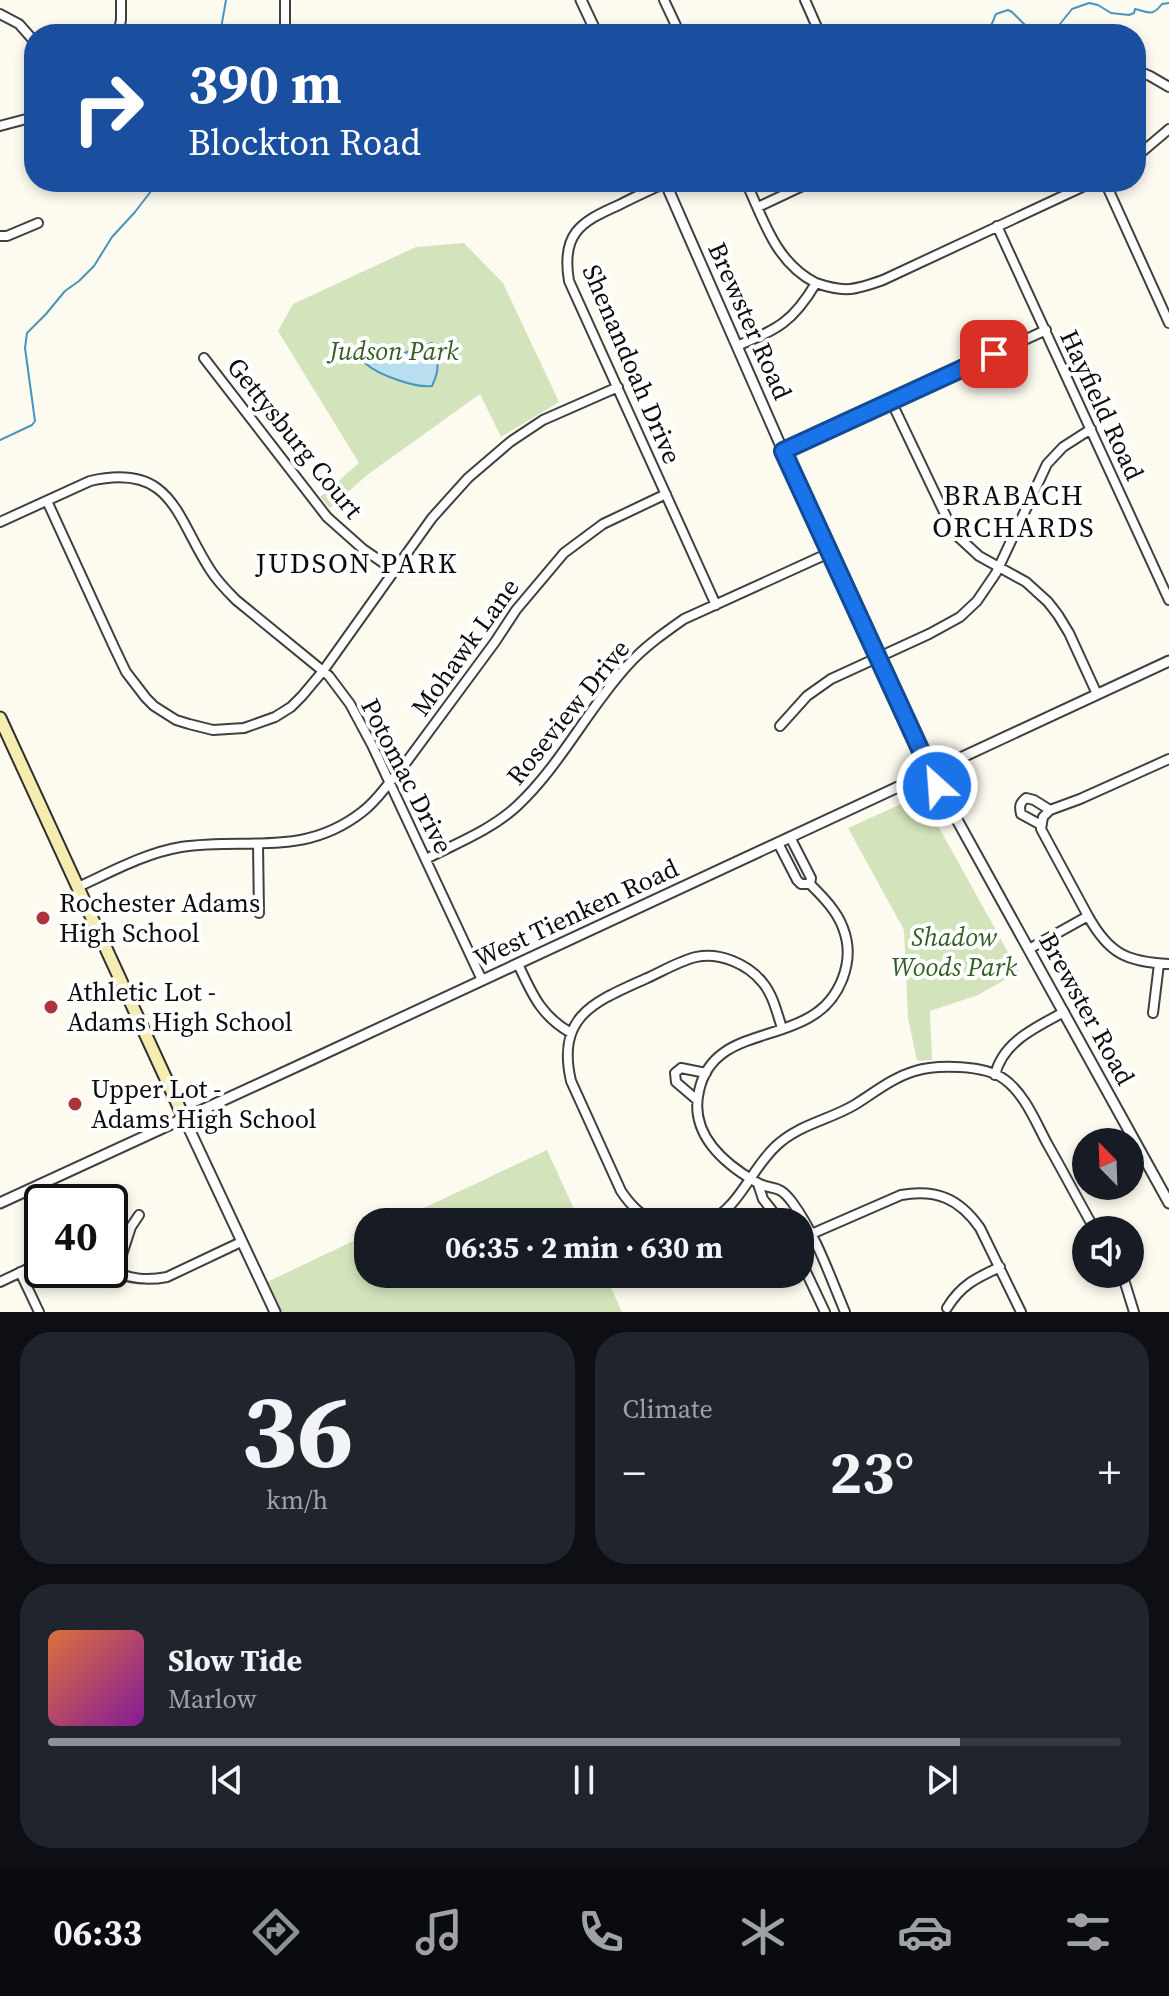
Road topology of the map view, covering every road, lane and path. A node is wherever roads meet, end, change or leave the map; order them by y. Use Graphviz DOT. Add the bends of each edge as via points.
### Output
graph roads {
  1 [pos="121,0"];
  2 [pos="285,0"];
  3 [pos="581,0"];
  4 [pos="664,0"];
  5 [pos="805,0"];
  6 [pos="0,14"];
  7 [pos="120,24"];
  8 [pos="285,24"];
  9 [pos="592,24"];
  10 [pos="675,24"];
  11 [pos="816,24"];
  12 [pos="24,30"];
  13 [pos="1146,74"];
  14 [pos="1169,87"];
  15 [pos="24,120"];
  16 [pos="0,126"];
  17 [pos="1169,129"];
  18 [pos="1146,149"];
  19 [pos="645,192"];
  20 [pos="669,192"];
  21 [pos="751,192"];
  22 [pos="790,192"];
  23 [pos="1071,192"];
  24 [pos="1110,192"];
  25 [pos="758,207"];
  26 [pos="38,223"];
  27 [pos="997,226"];
  28 [pos="0,236"];
  29 [pos="816,283"];
  30 [pos="1169,323"];
  31 [pos="1046,330"];
  32 [pos="737,346"];
  33 [pos="204,358"];
  34 [pos="618,387"];
  35 [pos="891,401"];
  36 [pos="1091,429"];
  37 [pos="783,451"];
  38 [pos="666,494"];
  39 [pos="47,501"];
  40 [pos="0,522"];
  41 [pos="829,553"];
  42 [pos="998,568"];
  43 [pos="395,571"];
  44 [pos="1169,600"];
  45 [pos="716,605"];
  46 [pos="877,657"];
  47 [pos="1169,661"];
  48 [pos="323,671"];
  49 [pos="1097,694"];
  50 [pos="0,718"];
  51 [pos="780,726"];
  52 [pos="1169,759"];
  53 [pos="930,772"];
  54 [pos="390,781"];
  55 [pos="1050,810"];
  56 [pos="1041,825"];
  57 [pos="790,837"];
  58 [pos="778,843"];
  59 [pos="258,844"];
  60 [pos="426,859"];
  61 [pos="810,884"];
  62 [pos="78,887"];
  63 [pos="259,913"];
  64 [pos="1088,916"];
  65 [pos="1029,949"];
  66 [pos="518,964"];
  67 [pos="1164,964"];
  68 [pos="482,980"];
  69 [pos="1064,1012"];
  70 [pos="1153,1013"];
  71 [pos="782,1028"];
  72 [pos="571,1033"];
  73 [pos="706,1073"];
  74 [pos="995,1075"];
  75 [pos="697,1100"];
  76 [pos="184,1118"];
  77 [pos="749,1177"];
  78 [pos="1169,1178"];
  79 [pos="758,1184"];
  80 [pos="1158,1184"];
  81 [pos="1167,1196"];
  82 [pos="0,1203"];
  83 [pos="634,1208"];
  84 [pos="727,1208"];
  85 [pos="770,1208"];
  86 [pos="795,1208"];
  87 [pos="139,1215"];
  88 [pos="1087,1216"];
  89 [pos="814,1233"];
  90 [pos="128,1234"];
  91 [pos="241,1242"];
  92 [pos="814,1244"];
  93 [pos="1000,1267"];
  94 [pos="24,1270"];
  95 [pos="20,1272"];
  96 [pos="128,1277"];
  97 [pos="0,1282"];
  98 [pos="814,1288"];
  99 [pos="1127,1288"];
  100 [pos="947,1308"];
  101 [pos="39,1312"];
  102 [pos="275,1312"];
  103 [pos="825,1312"];
  104 [pos="845,1312"];
  105 [pos="1021,1312"];
  106 [pos="1134,1312"];
  1 -- 7 [label="street"];
  2 -- 8 [label="street"];
  3 -- 9 [label="street"];
  4 -- 10 [label="street"];
  5 -- 11 [label="street"];
  6 -- 12 [label="street"];
  13 -- 14 [label="street"];
  15 -- 16 [label="street"];
  17 -- 18 [label="street"];
  19 -- 34 [label="street, Shenandoah Drive" via="581,225 567,252 569,281"];
  20 -- 32 [label="street, Brewster Road"];
  21 -- 25 [label="street"];
  22 -- 25 [label="street"];
  23 -- 27 [label="street"];
  24 -- 30 [label="street"];
  25 -- 29 [label="street" via="787,262"];
  26 -- 28 [label="street"];
  27 -- 29 [label="street" via="863,287 835,289"];
  27 -- 31 [label="street, Hayfield Road"];
  29 -- 32 [label="street" via="787,321"];
  31 -- 35 [label="street"];
  31 -- 36 [label="street, Hayfield Road"];
  32 -- 37 [label="street, Brewster Road"];
  33 -- 43 [label="street, Gettysburg Court" via="327,517"];
  34 -- 38 [label="street, Shenandoah Drive"];
  34 -- 43 [label="street" via="543,420 490,458 449,497"];
  35 -- 37 [label="street"];
  35 -- 42 [label="street" via="954,533"];
  36 -- 42 [label="street" via="1047,464"];
  36 -- 44 [label="street, Hayfield Road"];
  37 -- 41 [label="street, Brewster Road"];
  38 -- 45 [label="street, Shenandoah Drive"];
  38 -- 54 [label="street, Mohawk Lane" via="603,524 564,553"];
  39 -- 40 [label="street, Potomac Drive"];
  39 -- 48 [label="street, Potomac Drive" via="102,478 154,485 178,510 222,586"];
  39 -- 48 [label="street" via="126,672 154,706 176,720 213,730 261,723 291,707"];
  41 -- 45 [label="street, Roseview Drive"];
  41 -- 46 [label="street, Brewster Road"];
  42 -- 46 [label="street" via="960,617"];
  42 -- 49 [label="street" via="1026,582 1048,602"];
  43 -- 48 [label="street"];
  45 -- 60 [label="street, Roseview Drive" via="684,619 643,649 515,808"];
  46 -- 51 [label="street" via="819,686"];
  46 -- 53 [label="street, Brewster Road"];
  47 -- 49 [label="street, West Tienken Road"];
  48 -- 54 [label="street, Potomac Drive" via="359,719"];
  49 -- 53 [label="street, West Tienken Road"];
  50 -- 62 [label="main road"];
  52 -- 55 [label="street"];
  53 -- 57 [label="street, West Tienken Road"];
  53 -- 65 [label="street, Brewster Road"];
  54 -- 59 [label="street, Mohawk Lane" via="371,805 334,830 302,840"];
  54 -- 60 [label="street, Potomac Drive"];
  55 -- 56 [label="street"];
  55 -- 56 [label="street" via="1034,800 1021,802 1021,814"];
  56 -- 64 [label="street"];
  57 -- 58 [label="street, West Tienken Road"];
  57 -- 61 [label="street"];
  58 -- 61 [label="street" via="797,880"];
  58 -- 66 [label="street, West Tienken Road"];
  59 -- 62 [label="street, Mohawk Lane" via="165,850"];
  59 -- 63 [label="street"];
  60 -- 68 [label="street, Potomac Drive"];
  61 -- 71 [label="street" via="843,925 847,967 830,1002 809,1018"];
  62 -- 76 [label="main road"];
  64 -- 65 [label="street"];
  64 -- 67 [label="street" via="1096,931 1123,955"];
  65 -- 69 [label="street, Brewster Road"];
  66 -- 68 [label="street, West Tienken Road"];
  66 -- 72 [label="street" via="541,1010"];
  67 -- 70 [label="street"];
  68 -- 76 [label="street, West Tienken Road"];
  69 -- 74 [label="street" via="1015,1042"];
  69 -- 80 [label="street, Brewster Road"];
  71 -- 72 [label="street" via="764,984 741,964 714,956 695,958 598,1001"];
  71 -- 73 [label="street" via="722,1052"];
  72 -- 83 [label="street" via="566,1062 571,1081 611,1172"];
  73 -- 75 [label="street"];
  73 -- 75 [label="street" via="681,1068 675,1073 676,1082"];
  74 -- 77 [label="street" via="969,1068 914,1071 787,1136"];
  74 -- 88 [label="street" via="1027,1106"];
  75 -- 77 [label="street" via="706,1140"];
  76 -- 82 [label="street, West Tienken Road"];
  76 -- 91 [label="street"];
  77 -- 79 [label="street"];
  77 -- 84 [label="street"];
  78 -- 80 [label="street"];
  79 -- 85 [label="street"];
  79 -- 86 [label="street" via="781,1189"];
  80 -- 81 [label="street, Brewster Road"];
  87 -- 90 [label="street"];
  89 -- 93 [label="street" via="901,1195 930,1193 971,1215"];
  91 -- 96 [label="street" via="167,1277"];
  91 -- 102 [label="street"];
  92 -- 104 [label="street"];
  93 -- 100 [label="street" via="970,1281"];
  93 -- 105 [label="street"];
  94 -- 95 [label="street"];
  95 -- 97 [label="street"];
  95 -- 101 [label="street"];
  98 -- 103 [label="street"];
  99 -- 106 [label="street"];
}
